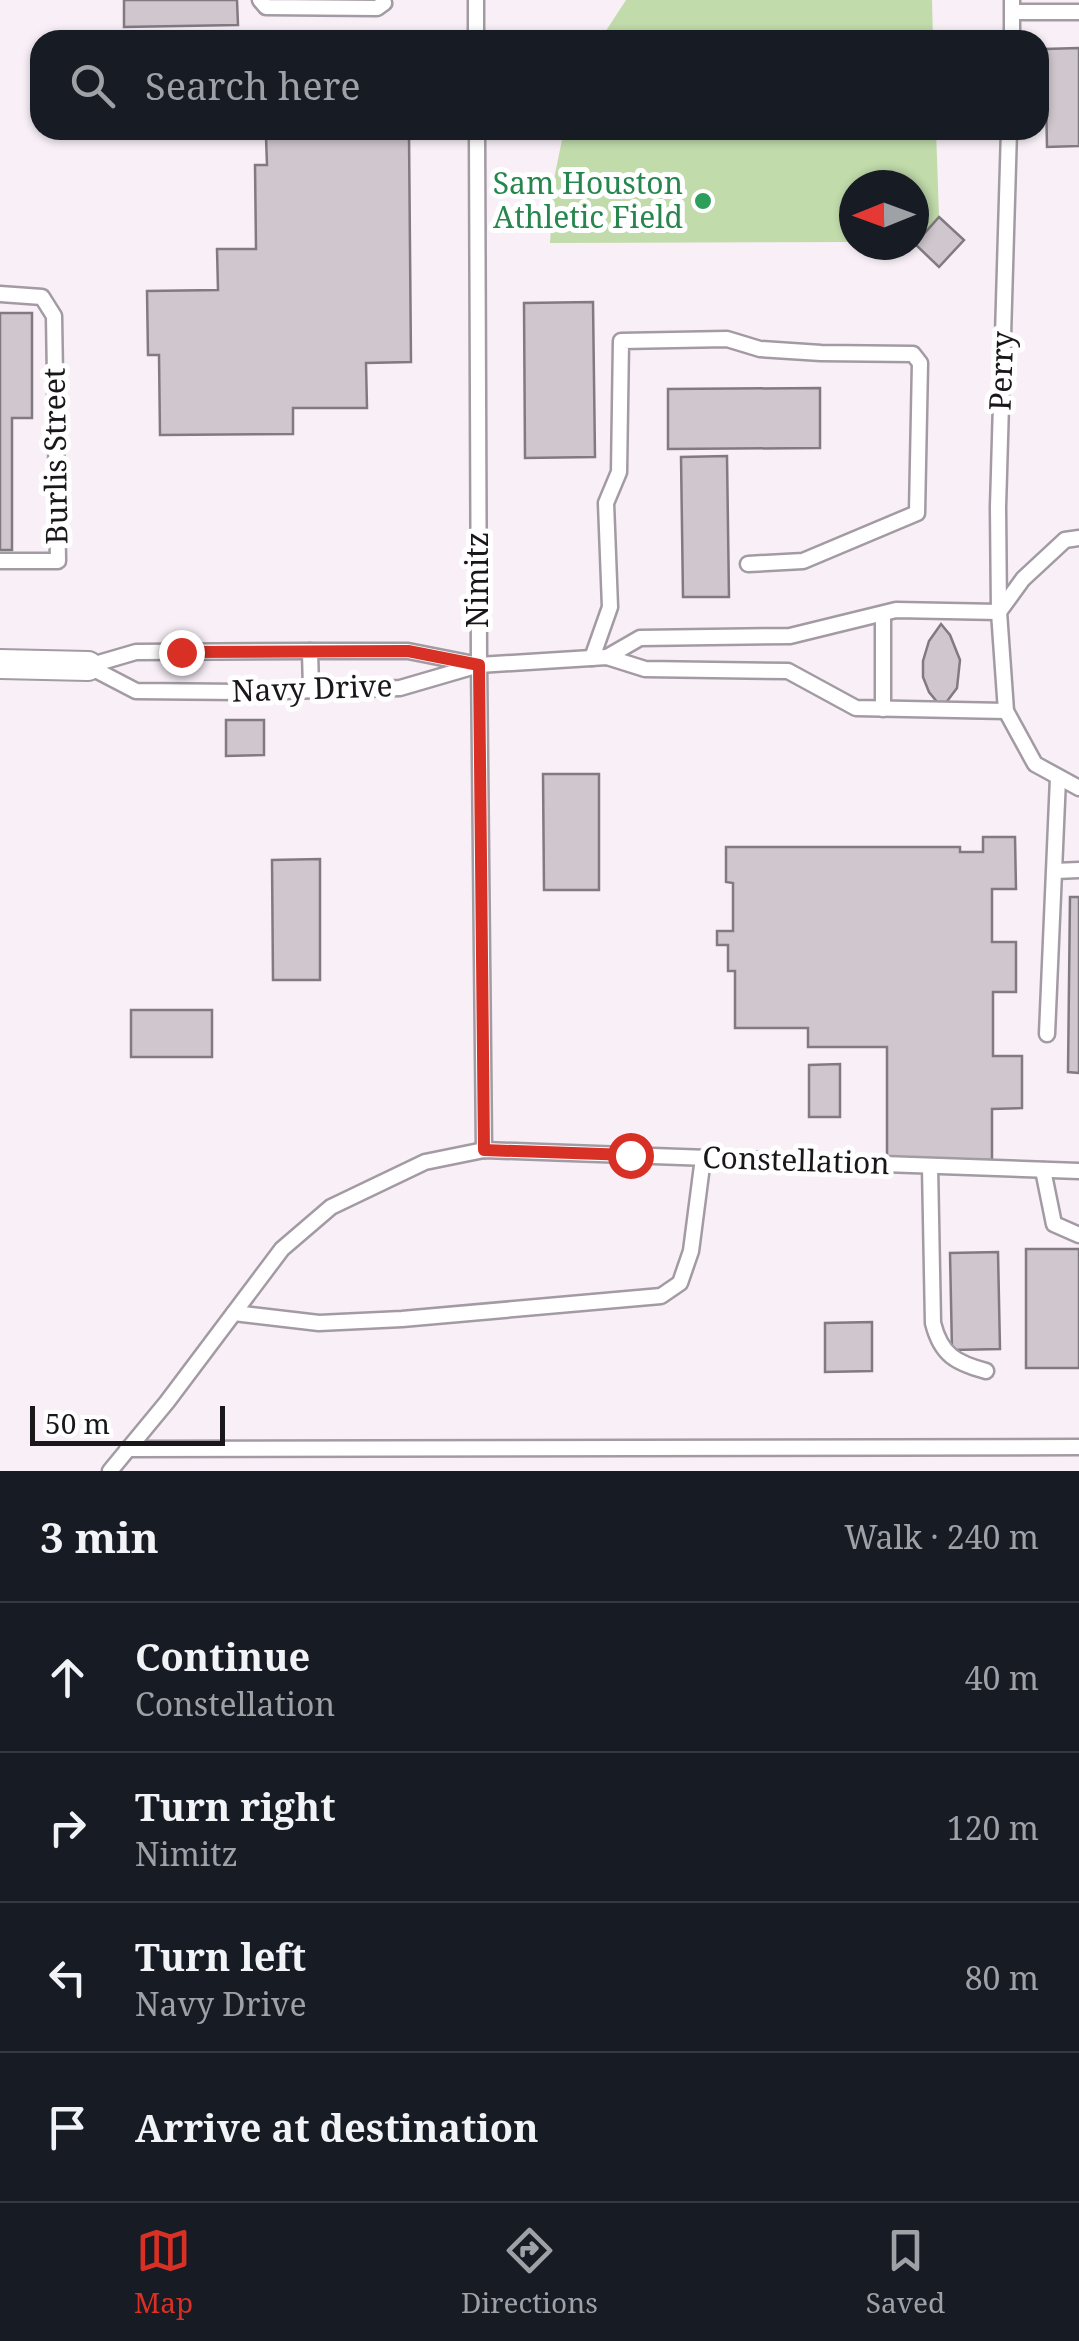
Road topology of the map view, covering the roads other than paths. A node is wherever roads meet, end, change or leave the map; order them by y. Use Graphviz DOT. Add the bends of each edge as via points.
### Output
graph roads {
  1 [pos="260,0"];
  2 [pos="384,0"];
  3 [pos="476,0"];
  4 [pos="1012,6"];
  5 [pos="1079,12"];
  6 [pos="476,30"];
  7 [pos="477,140"];
  8 [pos="1009,140"];
  9 [pos="0,294"];
  10 [pos="1079,538"];
  11 [pos="0,561"];
  12 [pos="748,564"];
  13 [pos="998,612"];
  14 [pos="883,614"];
  15 [pos="310,651"];
  16 [pos="600,657"];
  17 [pos="0,664"];
  18 [pos="479,665"];
  19 [pos="88,666"];
  20 [pos="311,689"];
  21 [pos="883,709"];
  22 [pos="1006,712"];
  23 [pos="1058,778"];
  24 [pos="1079,788"];
  25 [pos="1079,870"];
  26 [pos="1055,871"];
  27 [pos="1047,1034"];
  28 [pos="484,1150"];
  29 [pos="703,1158"];
  30 [pos="930,1166"];
  31 [pos="1042,1170"];
  32 [pos="1079,1171"];
  33 [pos="1079,1235"];
  34 [pos="234,1314"];
  35 [pos="986,1372"];
  36 [pos="1079,1447"];
  37 [pos="127,1449"];
  38 [pos="110,1471"];
  1 -- 2 [label="lane" via="266,6 358,8 377,8"];
  3 -- 6 [label="lane"];
  4 -- 5 [label="lane"];
  7 -- 18 [label="lane, Nimitz"];
  8 -- 13 [label="lane, Perry"];
  9 -- 11 [label="lane, Burlis Street" via="42,297 54,316 58,561"];
  10 -- 13 [label="lane" via="1065,540"];
  12 -- 16 [label="lane" via="802,561 918,513 920,363 913,354 760,349 727,338 621,341 619,472 606,503 610,607"];
  13 -- 14 [label="lane, Navy Drive"];
  13 -- 22 [label="lane, Perry"];
  14 -- 16 [label="lane, Navy Drive" via="790,636 640,638"];
  14 -- 21 [label="lane"];
  15 -- 18 [label="lane, Navy Drive" via="408,651"];
  15 -- 19 [label="lane, Navy Drive" via="136,652"];
  15 -- 20 [label="lane"];
  16 -- 18 [label="lane, Navy Drive"];
  16 -- 21 [label="lane, Navy Drive" via="645,670 788,670 856,708"];
  17 -- 19 [label="street, Navy Drive"];
  18 -- 20 [label="lane, Navy Drive" via="400,688"];
  18 -- 28 [label="lane, Nimitz"];
  19 -- 20 [label="lane, Navy Drive" via="136,692"];
  21 -- 22 [label="lane, Navy Drive"];
  22 -- 23 [label="lane" via="1034,764"];
  23 -- 24 [label="lane"];
  23 -- 26 [label="lane"];
  25 -- 26 [label="lane"];
  26 -- 27 [label="lane"];
  28 -- 29 [label="lane, Constellation"];
  28 -- 34 [label="lane, Constellation" via="426,1162 331,1207 282,1249"];
  29 -- 30 [label="lane, Constellation"];
  29 -- 34 [label="lane" via="680,1283 661,1296 320,1323"];
  30 -- 31 [label="lane, Constellation"];
  30 -- 35 [label="lane" via="938,1344 960,1364"];
  31 -- 32 [label="lane, Constellation"];
  31 -- 33 [label="lane" via="1054,1224"];
  34 -- 37 [label="lane, Constellation"];
  36 -- 37 [label="lane"];
  37 -- 38 [label="lane, Constellation"];
}
